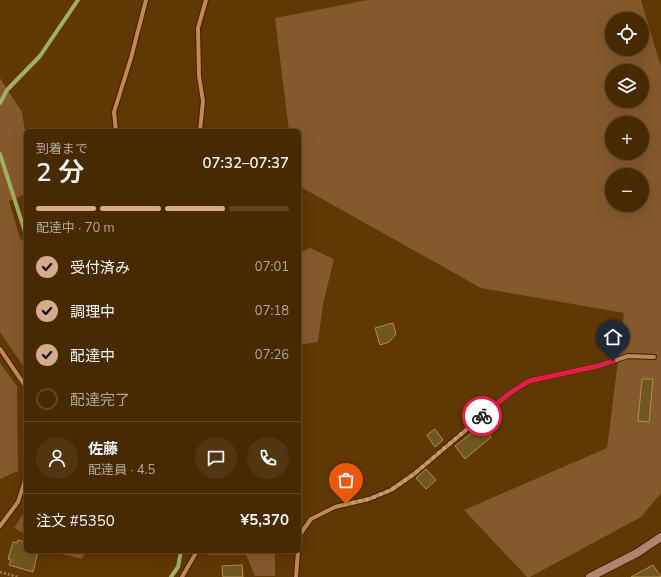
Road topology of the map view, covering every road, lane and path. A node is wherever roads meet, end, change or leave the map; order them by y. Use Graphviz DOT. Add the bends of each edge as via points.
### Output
graph roads {
  1 [pos="146,0"];
  2 [pos="206,0"];
  3 [pos="116,129"];
  4 [pos="200,129"];
  5 [pos="0,349"];
  6 [pos="654,357"];
  7 [pos="24,384"];
  8 [pos="24,483"];
  9 [pos="0,526"];
  10 [pos="301,533"];
  11 [pos="661,537"];
  12 [pos="196,553"];
  13 [pos="298,553"];
  14 [pos="0,572"];
  15 [pos="18,577"];
  16 [pos="182,577"];
  17 [pos="296,577"];
  18 [pos="590,577"];
  1 -- 3 [label="street" via="114,112"];
  2 -- 4 [label="street" via="198,28 203,101"];
  5 -- 7 [label="street"];
  6 -- 10 [label="street" via="628,356 598,366 529,381 510,393 414,474 391,490 369,499 335,507 311,519"];
  8 -- 9 [label="street" via="18,502"];
  11 -- 18 [label="main road" via="637,553"];
  12 -- 16 [label="street"];
  13 -- 17 [label="street"];
  14 -- 15 [label="path"];
}
